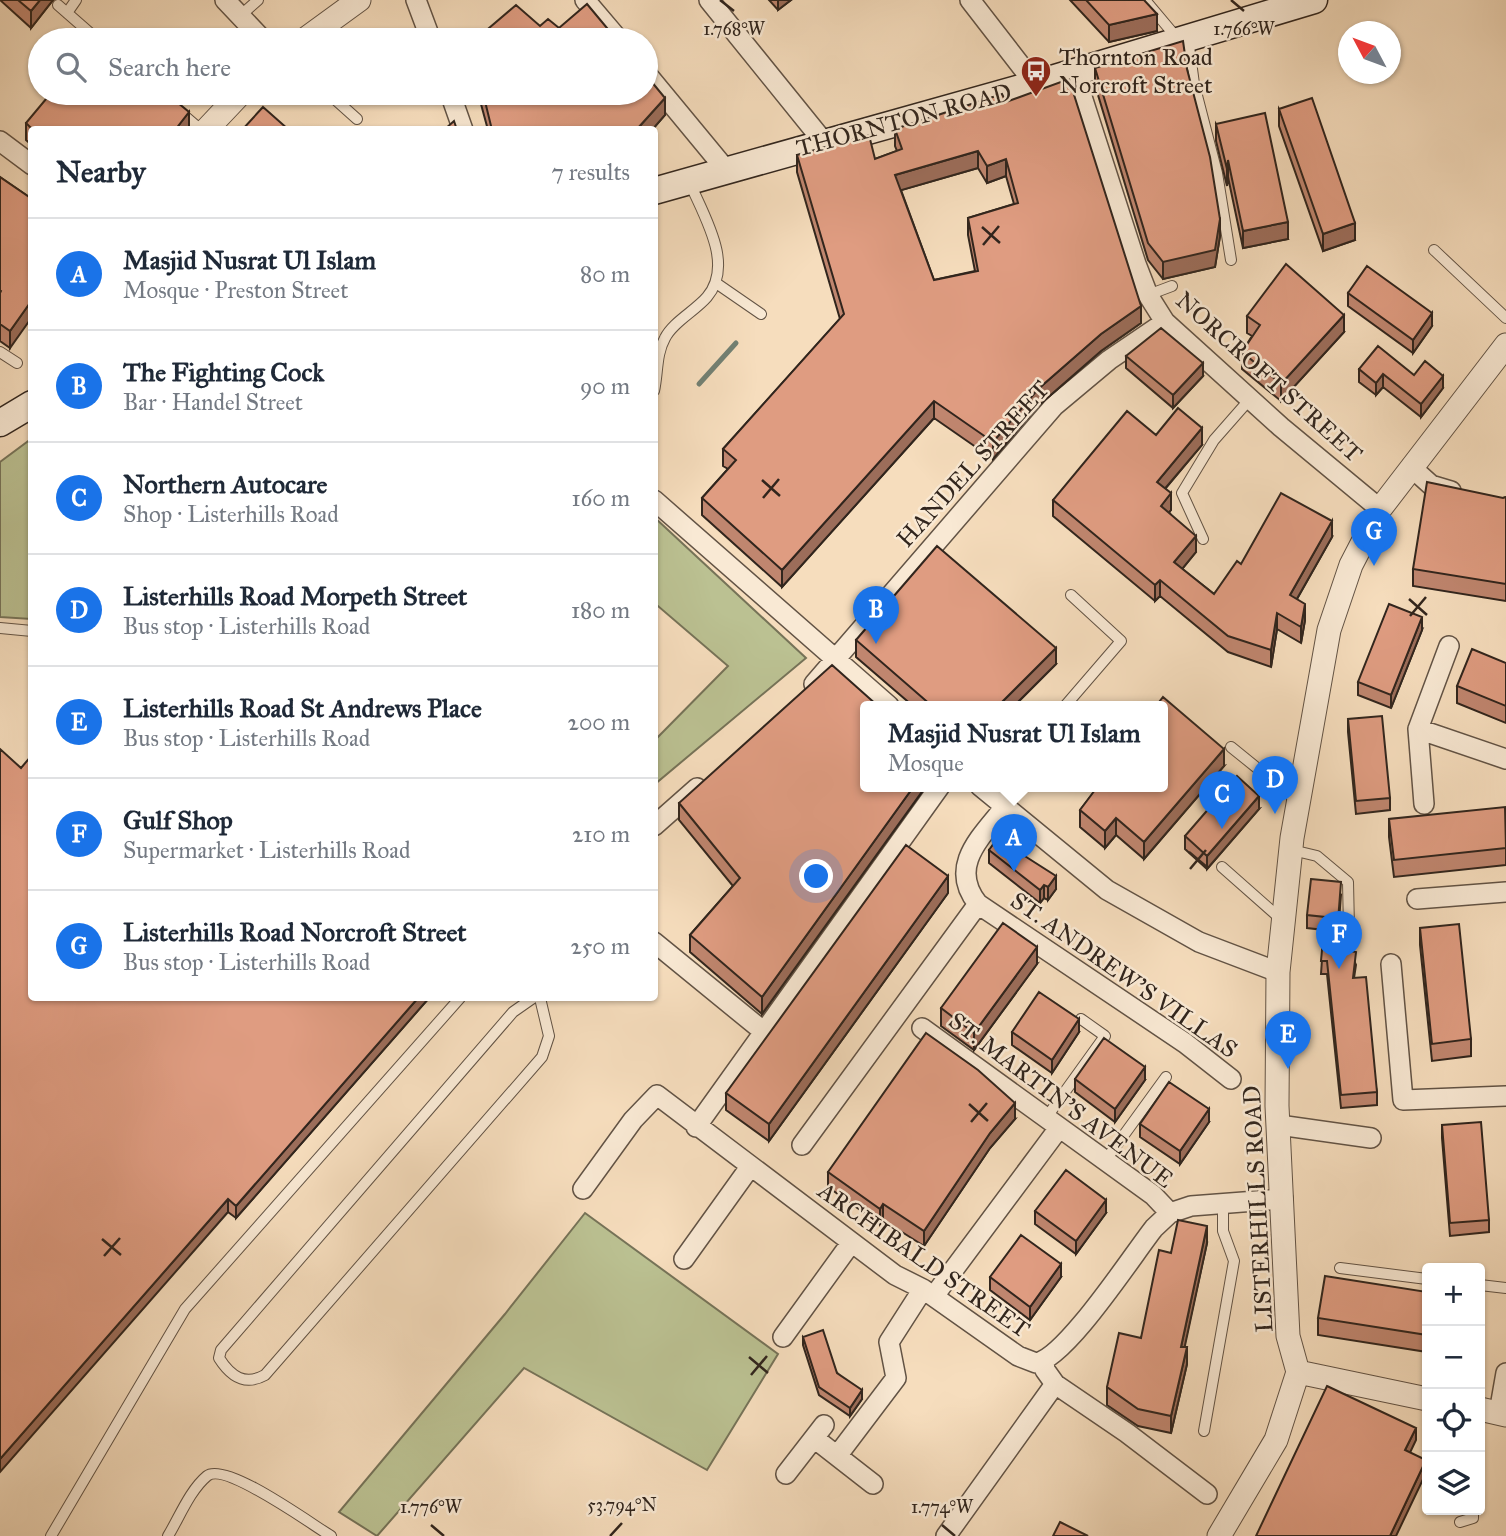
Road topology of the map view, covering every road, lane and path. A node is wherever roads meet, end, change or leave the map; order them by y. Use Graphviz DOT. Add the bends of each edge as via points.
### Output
graph roads {
  1 [pos="76,0"];
  2 [pos="225,0"];
  3 [pos="258,0"];
  4 [pos="359,0"];
  5 [pos="416,0"];
  6 [pos="585,0"];
  7 [pos="709,0"];
  8 [pos="970,0"];
  9 [pos="1145,0"];
  10 [pos="1307,1"];
  11 [pos="58,5"];
  12 [pos="67,13"];
  13 [pos="240,16"];
  14 [pos="85,28"];
  15 [pos="252,28"];
  16 [pos="320,28"];
  17 [pos="426,28"];
  18 [pos="608,28"];
  19 [pos="1184,40"];
  20 [pos="1074,72"];
  21 [pos="1035,83"];
  22 [pos="658,88"];
  23 [pos="173,105"];
  24 [pos="229,105"];
  25 [pos="341,105"];
  26 [pos="454,105"];
  27 [pos="357,119"];
  28 [pos="199,126"];
  29 [pos="208,126"];
  30 [pos="462,126"];
  31 [pos="0,141"];
  32 [pos="822,141"];
  33 [pos="28,162"];
  34 [pos="727,171"];
  35 [pos="689,181"];
  36 [pos="658,190"];
  37 [pos="1434,250"];
  38 [pos="1231,260"];
  39 [pos="716,283"];
  40 [pos="1172,286"];
  41 [pos="1148,295"];
  42 [pos="761,314"];
  43 [pos="1506,318"];
  44 [pos="1165,322"];
  45 [pos="1506,345"];
  46 [pos="0,352"];
  47 [pos="658,359"];
  48 [pos="16,363"];
  49 [pos="1250,399"];
  50 [pos="28,406"];
  51 [pos="0,423"];
  52 [pos="1411,467"];
  53 [pos="1471,496"];
  54 [pos="658,503"];
  55 [pos="1380,509"];
  56 [pos="1203,539"];
  57 [pos="1070,595"];
  58 [pos="0,628"];
  59 [pos="28,631"];
  60 [pos="1448,646"];
  61 [pos="837,660"];
  62 [pos="795,701"];
  63 [pos="882,701"];
  64 [pos="1069,701"];
  65 [pos="1418,729"];
  66 [pos="1231,747"];
  67 [pos="1506,759"];
  68 [pos="715,772"];
  69 [pos="936,792"];
  70 [pos="991,792"];
  71 [pos="1299,802"];
  72 [pos="1424,804"];
  73 [pos="1004,808"];
  74 [pos="658,822"];
  75 [pos="1291,850"];
  76 [pos="1222,867"];
  77 [pos="1506,892"];
  78 [pos="1417,899"];
  79 [pos="978,904"];
  80 [pos="1283,921"];
  81 [pos="1349,928"];
  82 [pos="658,945"];
  83 [pos="1391,964"];
  84 [pos="1278,972"];
  85 [pos="457,1001"];
  86 [pos="529,1001"];
  87 [pos="541,1001"];
  88 [pos="911,1019"];
  89 [pos="1082,1019"];
  90 [pos="763,1031"];
  91 [pos="1166,1077"];
  92 [pos="1231,1079"];
  93 [pos="1506,1096"];
  94 [pos="1052,1123"];
  95 [pos="1279,1125"];
  96 [pos="696,1127"];
  97 [pos="1371,1138"];
  98 [pos="802,1145"];
  99 [pos="1105,1161"];
  100 [pos="750,1167"];
  101 [pos="583,1189"];
  102 [pos="1283,1199"];
  103 [pos="1223,1205"];
  104 [pos="1170,1213"];
  105 [pos="851,1243"];
  106 [pos="684,1259"];
  107 [pos="1340,1268"];
  108 [pos="1422,1278"];
  109 [pos="1485,1286"];
  110 [pos="1506,1288"];
  111 [pos="929,1293"];
  112 [pos="783,1336"];
  113 [pos="1044,1362"];
  114 [pos="1298,1372"];
  115 [pos="1506,1373"];
  116 [pos="1055,1384"];
  117 [pos="1422,1398"];
  118 [pos="1495,1412"];
  119 [pos="1204,1431"];
  120 [pos="837,1456"];
  121 [pos="786,1474"];
  122 [pos="873,1483"];
  123 [pos="1207,1494"];
  124 [pos="1473,1515"];
  125 [pos="1460,1522"];
  126 [pos="51,1536"];
  127 [pos="168,1536"];
  128 [pos="331,1536"];
  129 [pos="946,1536"];
  130 [pos="1219,1536"];
  1 -- 12 [label="lane"];
  2 -- 13 [label="street"];
  3 -- 13 [label="lane"];
  4 -- 16 [label="street"];
  5 -- 17 [label="street"];
  6 -- 18 [label="street"];
  7 -- 32 [label="street"];
  8 -- 21 [label="street"];
  9 -- 19 [label="lane"];
  10 -- 19 [label="main road, THORNTON ROAD"];
  11 -- 12 [label="lane"];
  12 -- 14 [label="lane"];
  13 -- 15 [label="street"];
  19 -- 20 [label="main road, THORNTON ROAD"];
  19 -- 38 [label="lane" via="1217,173"];
  20 -- 21 [label="main road, THORNTON ROAD"];
  20 -- 41 [label="street, NORCROFT STREET"];
  21 -- 32 [label="main road, THORNTON ROAD"];
  22 -- 34 [label="street"];
  23 -- 28 [label="lane"];
  24 -- 29 [label="street"];
  25 -- 27 [label="lane"];
  26 -- 30 [label="street"];
  31 -- 33 [label="street"];
  32 -- 34 [label="main road, THORNTON ROAD"];
  34 -- 35 [label="main road, THORNTON ROAD"];
  35 -- 36 [label="main road, THORNTON ROAD"];
  35 -- 39 [label="lane" via="714,243 719,268"];
  37 -- 43 [label="lane"];
  39 -- 42 [label="lane"];
  39 -- 47 [label="lane" via="666,335"];
  40 -- 41 [label="lane"];
  41 -- 44 [label="street, NORCROFT STREET"];
  44 -- 49 [label="street, NORCROFT STREET"];
  44 -- 61 [label="street, HANDEL STREET" via="1054,406"];
  45 -- 52 [label="street, LISTERHILLS ROAD"];
  46 -- 48 [label="lane"];
  49 -- 55 [label="street, NORCROFT STREET"];
  49 -- 56 [label="lane" via="1214,440 1182,493"];
  50 -- 51 [label="main road"];
  52 -- 53 [label="street" via="1431,485"];
  52 -- 55 [label="street, LISTERHILLS ROAD"];
  54 -- 61 [label="street"];
  55 -- 71 [label="street, LISTERHILLS ROAD" via="1351,565 1329,630"];
  57 -- 64 [label="lane" via="1121,641"];
  58 -- 59 [label="lane"];
  60 -- 65 [label="street"];
  61 -- 62 [label="street, HANDEL STREET"];
  61 -- 63 [label="street"];
  65 -- 67 [label="street"];
  65 -- 72 [label="street"];
  66 -- 71 [label="lane"];
  68 -- 74 [label="street"];
  69 -- 90 [label="street"];
  70 -- 73 [label="street"];
  71 -- 75 [label="street, LISTERHILLS ROAD"];
  73 -- 79 [label="street, ST. ANDREW'S VILLAS" via="972,849 966,869 966,889"];
  73 -- 84 [label="street" via="1107,890 1161,923"];
  75 -- 80 [label="street, LISTERHILLS ROAD"];
  75 -- 81 [label="lane" via="1317,856 1348,882"];
  76 -- 80 [label="lane"];
  77 -- 78 [label="street"];
  79 -- 88 [label="street"];
  79 -- 92 [label="street, ST. ANDREW'S VILLAS"];
  80 -- 84 [label="street, LISTERHILLS ROAD"];
  82 -- 90 [label="street"];
  83 -- 93 [label="street" via="1403,1100"];
  84 -- 95 [label="street, LISTERHILLS ROAD"];
  85 -- 126 [label="lane" via="185,1309"];
  86 -- 87 [label="lane" via="513,1012 222,1350 219,1358 241,1381 265,1376 542,1056 549,1036"];
  88 -- 94 [label="street, ST. MARTIN'S AVENUE"];
  88 -- 98 [label="street"];
  89 -- 94 [label="lane" via="1105,1036"];
  90 -- 96 [label="street"];
  91 -- 99 [label="lane"];
  94 -- 99 [label="street, ST. MARTIN'S AVENUE"];
  94 -- 111 [label="street"];
  95 -- 97 [label="street"];
  95 -- 102 [label="street, LISTERHILLS ROAD"];
  96 -- 100 [label="street, ARCHIBALD STREET"];
  96 -- 101 [label="street, ARCHIBALD STREET" via="657,1095"];
  99 -- 104 [label="street, ST. MARTIN'S AVENUE"];
  100 -- 105 [label="street, ARCHIBALD STREET"];
  100 -- 106 [label="street"];
  102 -- 103 [label="street"];
  102 -- 114 [label="street, LISTERHILLS ROAD" via="1288,1336"];
  103 -- 104 [label="street" via="1191,1206"];
  103 -- 119 [label="lane" via="1223,1231 1234,1261"];
  104 -- 113 [label="street" via="1073,1336"];
  105 -- 111 [label="street, ARCHIBALD STREET"];
  105 -- 112 [label="street"];
  107 -- 108 [label="lane"];
  109 -- 110 [label="lane"];
  111 -- 113 [label="street, ARCHIBALD STREET" via="1018,1356"];
  111 -- 120 [label="street" via="887,1347 896,1378"];
  113 -- 116 [label="street, ARCHIBALD STREET"];
  114 -- 117 [label="street"];
  114 -- 130 [label="street" via="1276,1440"];
  115 -- 118 [label="street"];
  116 -- 123 [label="street, ARCHIBALD STREET"];
  116 -- 129 [label="street"];
  120 -- 121 [label="street" via="819,1431"];
  120 -- 122 [label="street"];
  124 -- 125 [label="lane"];
  127 -- 128 [label="lane" via="197,1488 215,1472 237,1479"];
}
